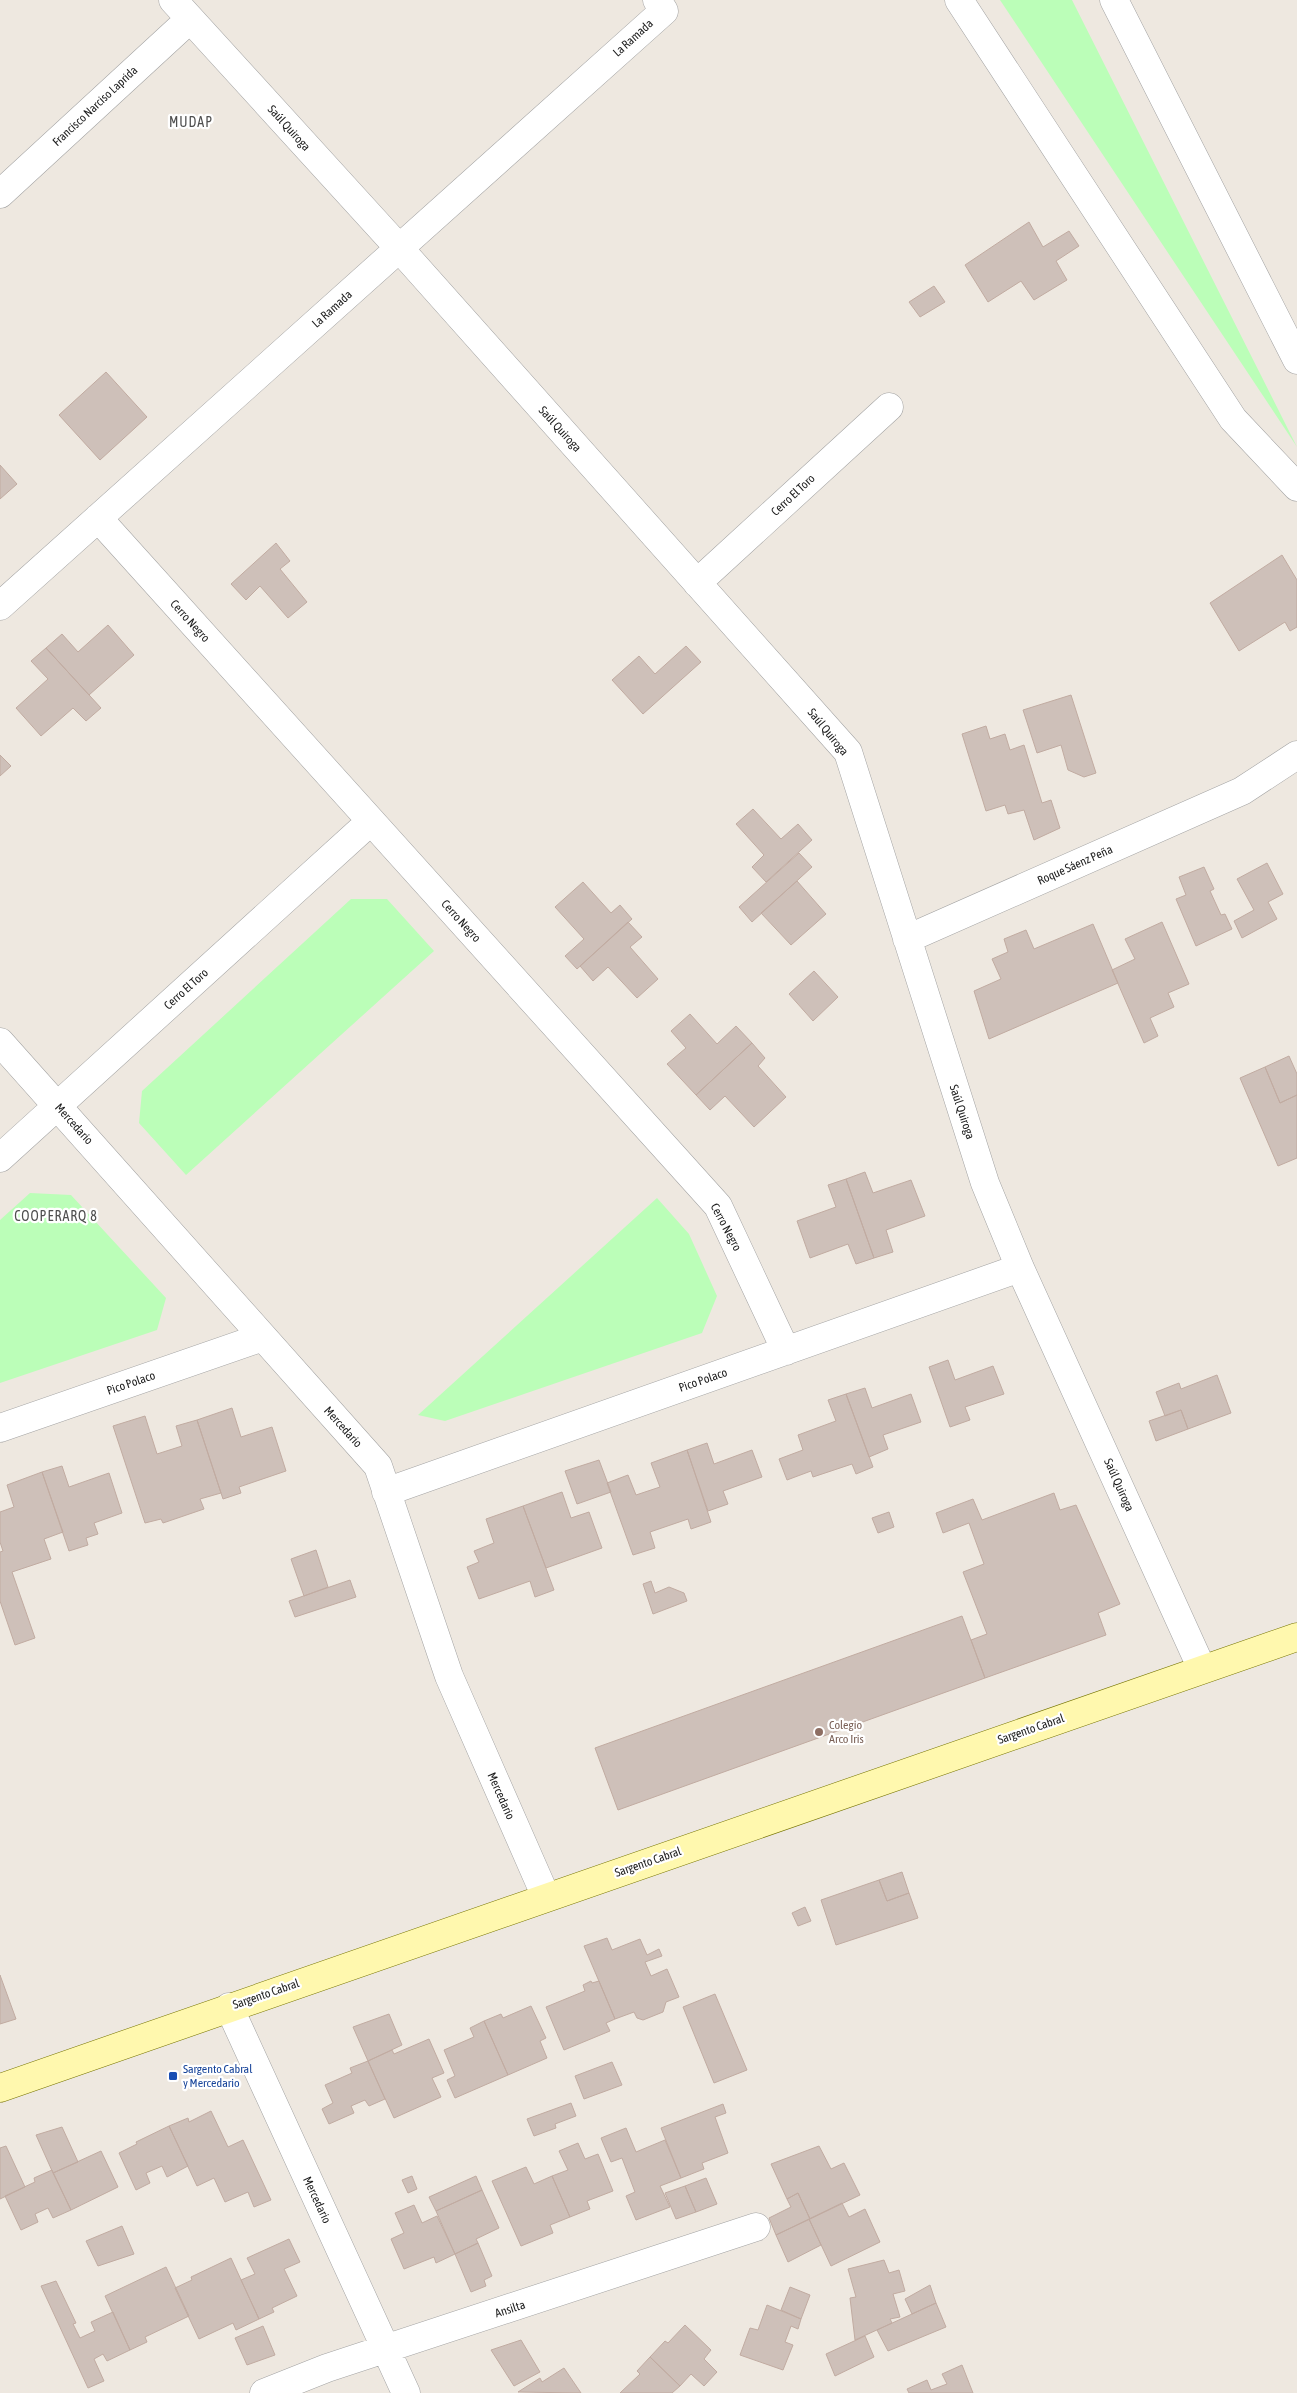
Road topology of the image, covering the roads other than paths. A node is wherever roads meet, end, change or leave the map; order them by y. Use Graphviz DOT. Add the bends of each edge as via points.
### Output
graph roads {
  1 [pos="959,0"];
  2 [pos="1114,0"];
  3 [pos="660,5"];
  4 [pos="182,9"];
  5 [pos="0,194"];
  6 [pos="399,248"];
  7 [pos="1297,360"];
  8 [pos="889,407"];
  9 [pos="1297,487"];
  10 [pos="98,518"];
  11 [pos="697,584"];
  12 [pos="0,606"];
  13 [pos="1297,755"];
  14 [pos="371,821"];
  15 [pos="907,939"];
  16 [pos="0,1042"];
  17 [pos="57,1106"];
  18 [pos="0,1158"];
  19 [pos="1020,1268"];
  20 [pos="263,1337"];
  21 [pos="786,1351"];
  22 [pos="0,1428"];
  23 [pos="386,1492"];
  24 [pos="1297,1637"];
  25 [pos="1202,1670"];
  26 [pos="546,1897"];
  27 [pos="229,2007"];
  28 [pos="0,2088"];
  29 [pos="756,2227"];
  30 [pos="386,2350"];
  31 [pos="264,2393"];
  32 [pos="406,2393"];
  1 -- 9 [label="street" via="1234,418"];
  2 -- 7 [label="street"];
  3 -- 6 [label="street, La Ramada"];
  4 -- 5 [label="street, Francisco Narciso Laprida"];
  4 -- 6 [label="street, Saúl Quiroga"];
  6 -- 10 [label="street, La Ramada"];
  6 -- 11 [label="street, Saúl Quiroga"];
  8 -- 11 [label="street, Cerro El Toro"];
  10 -- 12 [label="street, La Ramada"];
  10 -- 14 [label="street, Cerro Negro"];
  11 -- 15 [label="street, Saúl Quiroga" via="848,752"];
  13 -- 15 [label="street, Roque Sáenz Peña" via="1242,791"];
  14 -- 17 [label="street, Cerro El Toro"];
  14 -- 21 [label="street, Cerro Negro" via="718,1206"];
  15 -- 19 [label="street, Saúl Quiroga" via="985,1183"];
  16 -- 17 [label="street, Mercedario"];
  17 -- 18 [label="street, Cerro El Toro"];
  17 -- 20 [label="street, Mercedario"];
  19 -- 21 [label="street, Pico Polaco"];
  19 -- 25 [label="street, Saúl Quiroga"];
  20 -- 22 [label="street, Pico Polaco"];
  20 -- 23 [label="street, Mercedario" via="378,1466"];
  21 -- 23 [label="street, Pico Polaco"];
  23 -- 26 [label="street, Mercedario" via="448,1676"];
  24 -- 25 [label="main road, Sargento Cabral"];
  25 -- 26 [label="main road, Sargento Cabral"];
  26 -- 27 [label="main road, Sargento Cabral"];
  27 -- 28 [label="main road, Sargento Cabral"];
  27 -- 30 [label="street, Mercedario"];
  29 -- 30 [label="street, Ansilta"];
  30 -- 31 [label="street, Ansilta" via="327,2368"];
  30 -- 32 [label="street, Mercedario"];
}
